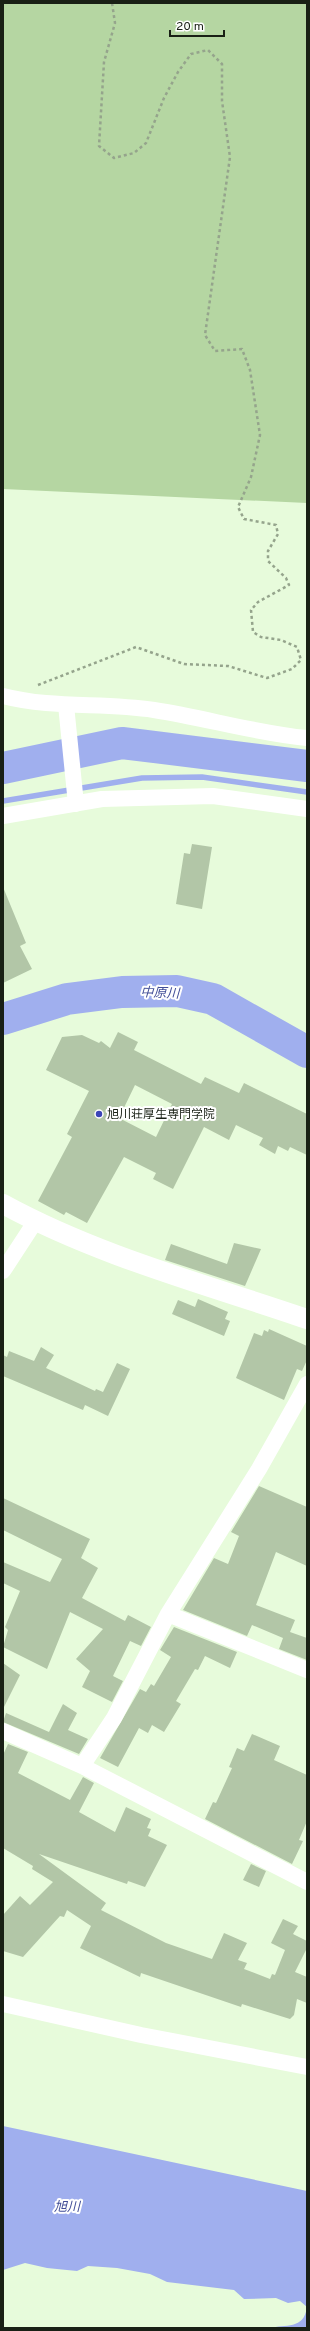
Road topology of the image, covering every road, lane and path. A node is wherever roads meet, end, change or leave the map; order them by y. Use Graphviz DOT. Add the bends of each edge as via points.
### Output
graph roads {
  1 [pos="112,3"];
  2 [pos="36,686"];
  3 [pos="3,696"];
  4 [pos="66,709"];
  5 [pos="307,738"];
  6 [pos="76,800"];
  7 [pos="307,808"];
  8 [pos="3,816"];
  9 [pos="3,1204"];
  10 [pos="35,1222"];
  11 [pos="3,1271"];
  12 [pos="307,1319"];
  13 [pos="307,1384"];
  14 [pos="168,1614"];
  15 [pos="307,1670"];
  16 [pos="3,1731"];
  17 [pos="82,1766"];
  18 [pos="307,1882"];
  19 [pos="3,2004"];
  20 [pos="307,2068"];
  1 -- 2 [label="path" via="115,23 104,62 99,146 114,158 134,153 146,144 164,98 191,54 208,50 222,64 222,101 230,157 205,335 215,351 242,349 250,370 260,435 251,477 238,507 244,519 276,525 278,534 268,551 268,561 286,578 289,585 258,602 251,610 253,632 261,638 281,640 297,647 301,660 292,669 267,678 228,666 184,664 136,647"];
  3 -- 4 [label="street"];
  4 -- 5 [label="street" via="101,704 154,710 280,736"];
  4 -- 6 [label="street"];
  6 -- 7 [label="street" via="213,796"];
  6 -- 8 [label="street"];
  9 -- 10 [label="street"];
  10 -- 11 [label="street"];
  10 -- 12 [label="street" via="129,1259"];
  13 -- 14 [label="street" via="270,1450"];
  14 -- 15 [label="street"];
  14 -- 17 [label="street" via="114,1718"];
  16 -- 17 [label="street"];
  17 -- 18 [label="street"];
  19 -- 20 [label="street"];
}
